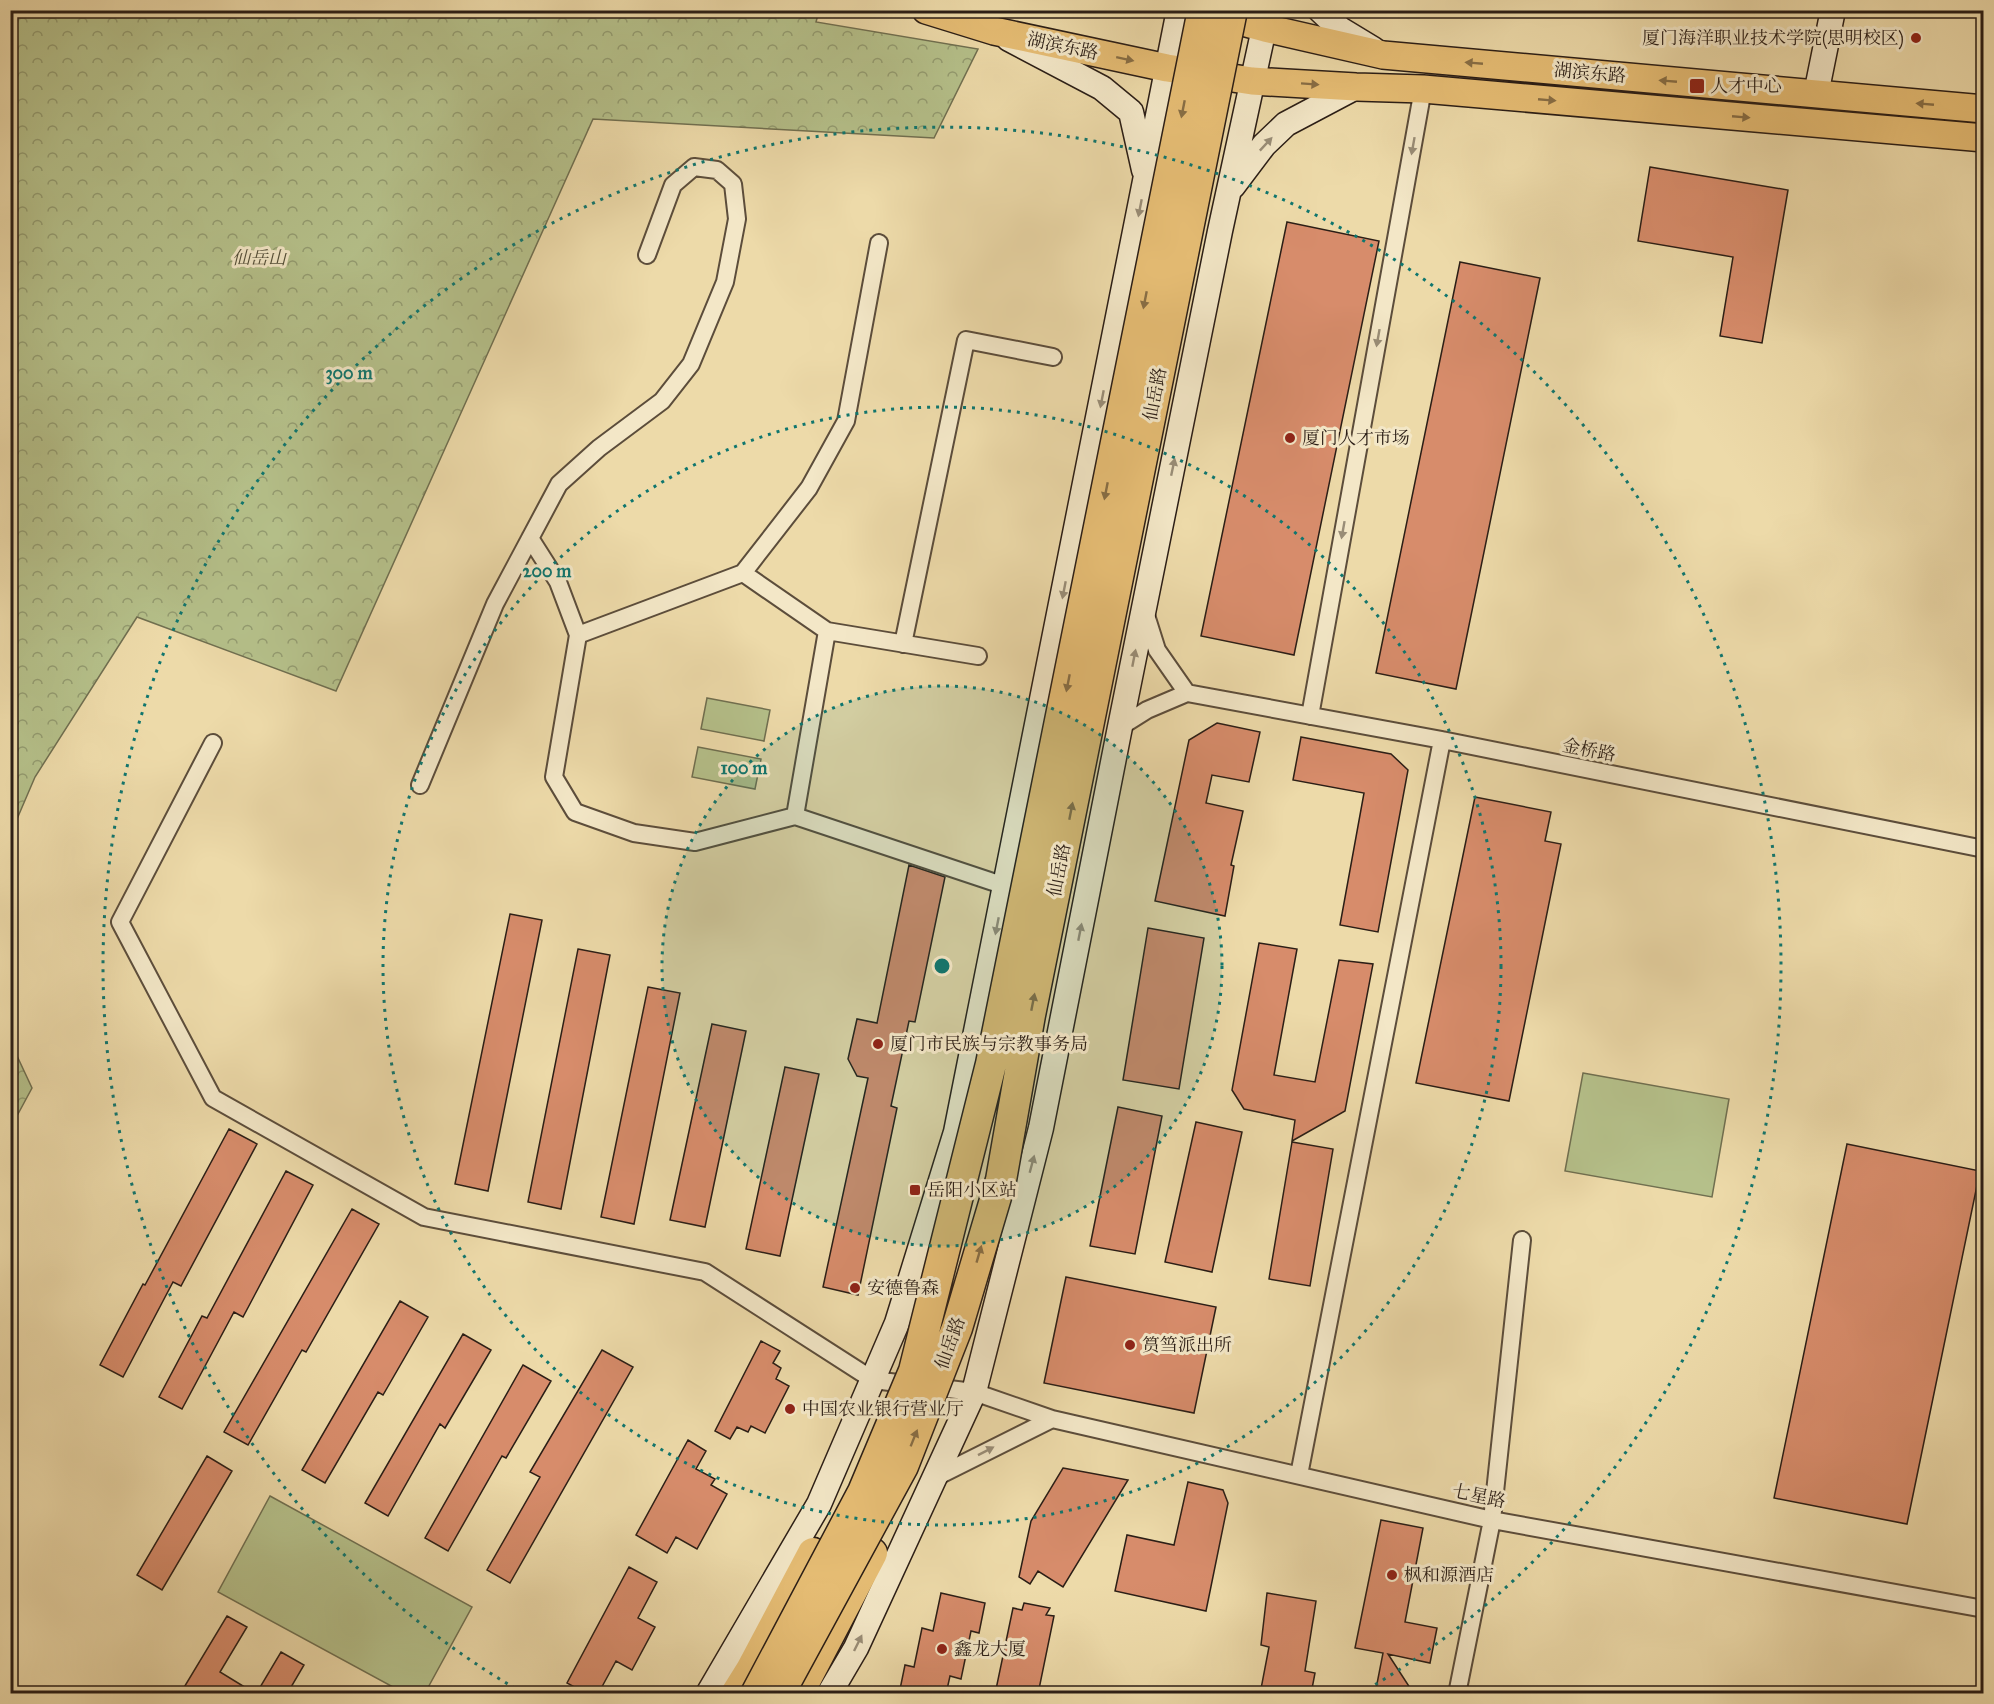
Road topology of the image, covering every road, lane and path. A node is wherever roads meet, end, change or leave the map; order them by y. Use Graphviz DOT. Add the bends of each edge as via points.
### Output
graph roads {
  1 [pos="926,10"];
  2 [pos="1179,10"];
  3 [pos="1202,10"];
  4 [pos="1232,10"];
  5 [pos="1320,10"];
  6 [pos="1833,10"];
  7 [pos="1266,19"];
  8 [pos="994,31"];
  9 [pos="1383,55"];
  10 [pos="1167,68"];
  11 [pos="1252,81"];
  12 [pos="1356,87"];
  13 [pos="1423,89"];
  14 [pos="1816,94"];
  15 [pos="1983,109"];
  16 [pos="1983,138"];
  17 [pos="1146,176"];
  18 [pos="1230,190"];
  19 [pos="879,243"];
  20 [pos="647,255"];
  21 [pos="1053,357"];
  22 [pos="530,538"];
  23 [pos="743,573"];
  24 [pos="1144,608"];
  25 [pos="827,631"];
  26 [pos="578,635"];
  27 [pos="903,644"];
  28 [pos="978,656"];
  29 [pos="1186,693"];
  30 [pos="1310,716"];
  31 [pos="1120,727"];
  32 [pos="1442,740"];
  33 [pos="213,743"];
  34 [pos="420,785"];
  35 [pos="795,816"];
  36 [pos="1983,849"];
  37 [pos="1005,886"];
  38 [pos="951,1223"];
  39 [pos="1522,1240"];
  40 [pos="873,1380"];
  41 [pos="974,1392"];
  42 [pos="1052,1419"];
  43 [pos="903,1466"];
  44 [pos="1299,1475"];
  45 [pos="934,1478"];
  46 [pos="1492,1520"];
  47 [pos="1983,1609"];
  48 [pos="708,1694"];
  49 [pos="736,1694"];
  50 [pos="756,1694"];
  51 [pos="778,1694"];
  52 [pos="798,1694"];
  53 [pos="829,1694"];
  54 [pos="1457,1694"];
  1 -- 8 [label="main road, 湖滨东路"];
  2 -- 10 [label="main road"];
  3 -- 7 [label="main road, 湖滨东路"];
  3 -- 38 [label="highway, 仙岳路, one-way, bridge" via="992,1064"];
  43 -- 4 [label="highway, 仙岳路, one-way, bridge" via="957,1328 1000,1180 1032,1003"];
  5 -- 9 [label="main road" via="1340,29"];
  6 -- 14 [label="main road"];
  7 -- 9 [label="main road, 湖滨东路"];
  7 -- 11 [label="main road"];
  8 -- 10 [label="main road, 湖滨东路, one-way"];
  8 -- 17 [label="main road" via="1102,88 1131,112"];
  14 -- 9 [label="main road, 湖滨东路, one-way"];
  10 -- 11 [label="main road, 湖滨东路"];
  10 -- 17 [label="main road"];
  11 -- 12 [label="main road, 湖滨东路, one-way"];
  11 -- 18 [label="main road"];
  12 -- 13 [label="main road, 湖滨东路"];
  18 -- 12 [label="main road, one-way" via="1264,145 1287,124"];
  13 -- 16 [label="main road, 湖滨东路, one-way"];
  13 -- 30 [label="street, one-way"];
  15 -- 14 [label="main road, 湖滨东路, one-way"];
  17 -- 37 [label="main road, one-way"];
  24 -- 18 [label="main road, one-way"];
  19 -- 23 [label="street" via="846,421 809,488"];
  20 -- 22 [label="street" via="673,185 694,167 717,170 733,184 737,219 725,282 692,364 662,401 559,484"];
  21 -- 27 [label="street" via="966,340"];
  22 -- 26 [label="street" via="558,582"];
  22 -- 34 [label="street" via="495,604"];
  23 -- 25 [label="street"];
  23 -- 26 [label="street"];
  24 -- 29 [label="street" via="1157,650"];
  31 -- 24 [label="main road, one-way"];
  25 -- 27 [label="street"];
  25 -- 35 [label="street"];
  26 -- 35 [label="street" via="554,777 574,812 634,833 695,842"];
  27 -- 28 [label="street"];
  29 -- 30 [label="street, 金桥路"];
  29 -- 31 [label="street"];
  30 -- 32 [label="street, 金桥路"];
  41 -- 31 [label="main road, one-way" via="1041,1128"];
  32 -- 36 [label="street, 金桥路"];
  32 -- 44 [label="street"];
  33 -- 40 [label="street" via="120,922 213,1098 424,1217 705,1272"];
  35 -- 37 [label="street"];
  37 -- 40 [label="main road, one-way" via="956,1132 897,1323"];
  38 -- 49 [label="highway, bridge" via="875,1421 813,1553"];
  38 -- 50 [label="highway, 仙岳路, bridge" via="910,1381 863,1492"];
  39 -- 46 [label="street"];
  40 -- 41 [label="street, 七星路"];
  40 -- 48 [label="main road" via="819,1504"];
  41 -- 42 [label="street, 七星路"];
  41 -- 45 [label="main road"];
  42 -- 44 [label="street, 七星路"];
  45 -- 42 [label="street, one-way"];
  43 -- 51 [label="highway, 仙岳路, bridge"];
  43 -- 52 [label="highway, bridge" via="892,1515"];
  44 -- 46 [label="street, 七星路"];
  53 -- 45 [label="main road, one-way" via="856,1648"];
  46 -- 47 [label="street, 七星路"];
  46 -- 54 [label="street"];
}
